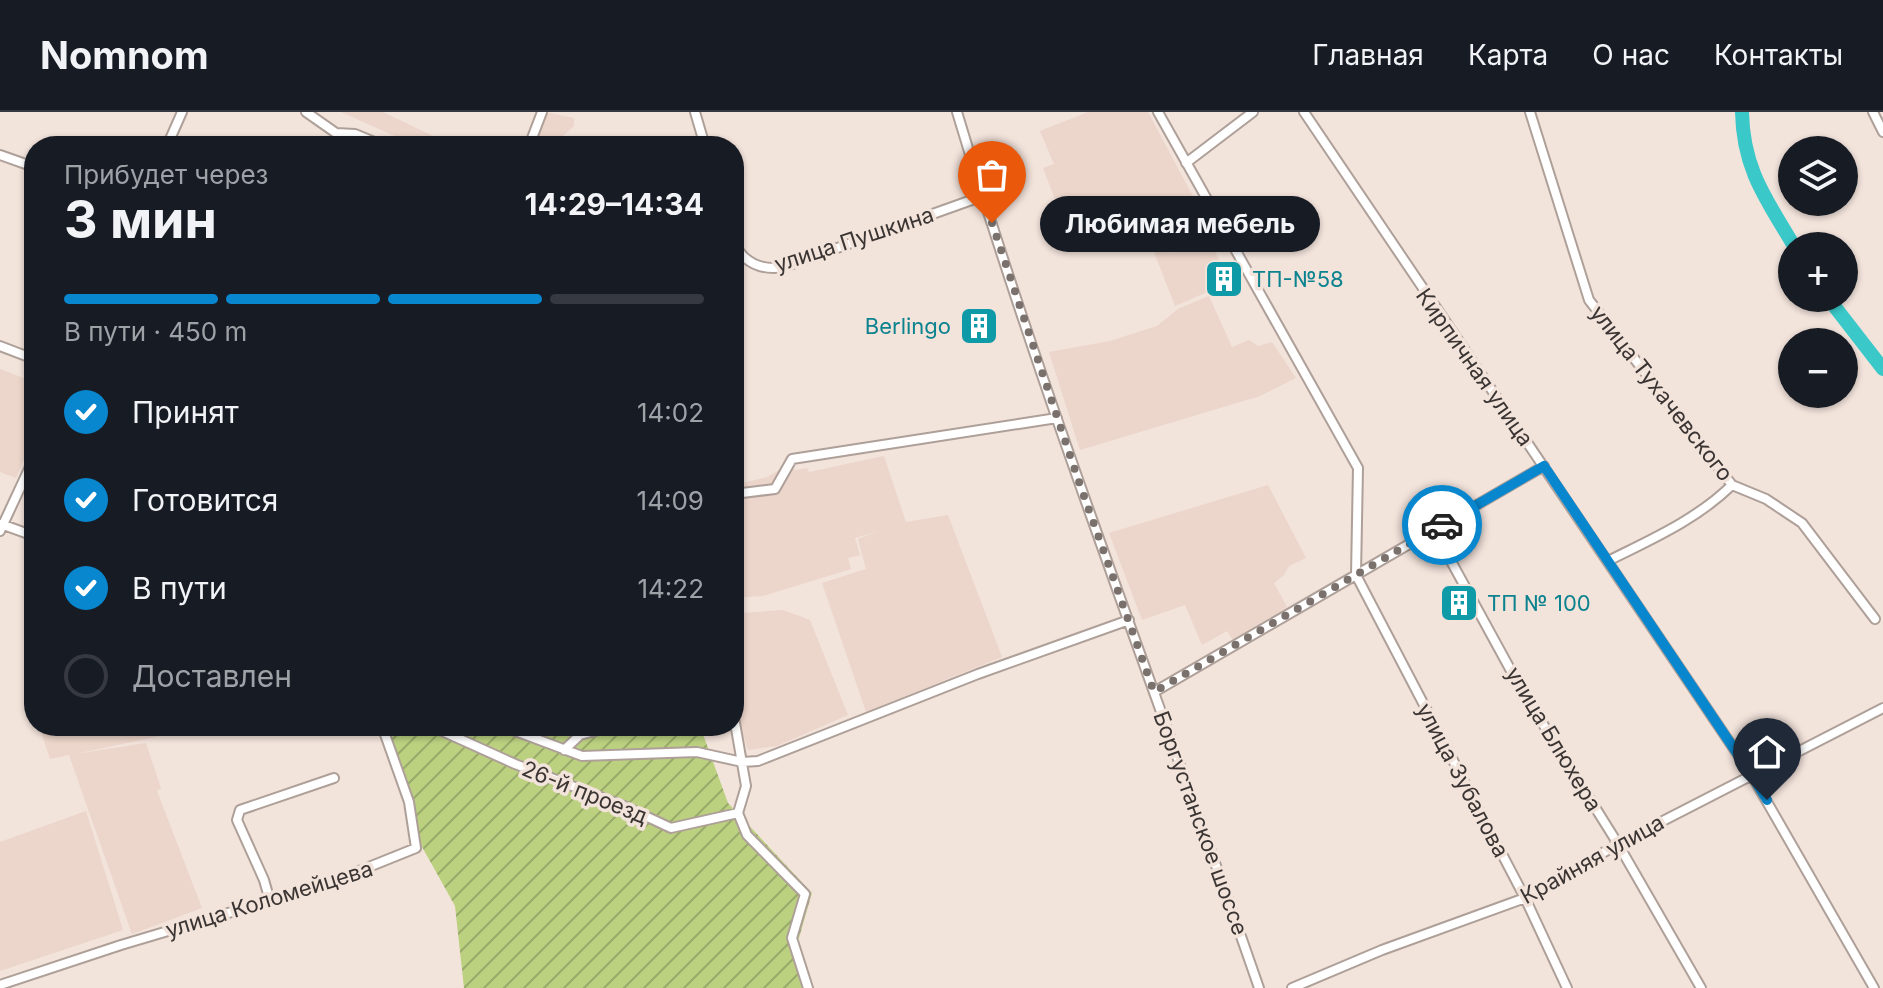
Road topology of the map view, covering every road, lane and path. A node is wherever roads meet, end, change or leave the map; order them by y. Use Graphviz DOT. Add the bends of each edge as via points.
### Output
graph roads {
  1 [pos="182,112"];
  2 [pos="306,112"];
  3 [pos="542,112"];
  4 [pos="695,112"];
  5 [pos="957,112"];
  6 [pos="1158,112"];
  7 [pos="1253,112"];
  8 [pos="1304,112"];
  9 [pos="1530,112"];
  10 [pos="1873,112"];
  11 [pos="1883,132"];
  12 [pos="171,136"];
  13 [pos="360,136"];
  14 [pos="533,136"];
  15 [pos="702,136"];
  16 [pos="0,155"];
  17 [pos="24,163"];
  18 [pos="1186,163"];
  19 [pos="983,196"];
  20 [pos="744,257"];
  21 [pos="0,346"];
  22 [pos="24,355"];
  23 [pos="1057,418"];
  24 [pos="1544,466"];
  25 [pos="24,479"];
  26 [pos="1732,485"];
  27 [pos="744,493"];
  28 [pos="1,526"];
  29 [pos="1434,530"];
  30 [pos="24,533"];
  31 [pos="1608,561"];
  32 [pos="1356,575"];
  33 [pos="1875,619"];
  34 [pos="1129,620"];
  35 [pos="1154,692"];
  36 [pos="1883,708"];
  37 [pos="386,736"];
  38 [pos="453,736"];
  39 [pos="528,736"];
  40 [pos="579,736"];
  41 [pos="737,736"];
  42 [pos="564,750"];
  43 [pos="742,762"];
  44 [pos="1751,774"];
  45 [pos="334,778"];
  46 [pos="738,813"];
  47 [pos="1618,844"];
  48 [pos="1525,898"];
  49 [pos="270,901"];
  50 [pos="14,984"];
  51 [pos="0,985"];
  52 [pos="808,988"];
  53 [pos="1259,988"];
  54 [pos="1292,988"];
  55 [pos="1567,988"];
  56 [pos="1701,988"];
  57 [pos="1874,988"];
  1 -- 12 [label="street"];
  2 -- 13 [label="street" via="336,133"];
  3 -- 14 [label="street"];
  4 -- 15 [label="street"];
  5 -- 19 [label="street, Боргустанское шоссе"];
  6 -- 18 [label="street"];
  7 -- 18 [label="street"];
  8 -- 24 [label="street, Кирпичная улица"];
  9 -- 26 [label="street, улица Тухачевского" via="1589,300"];
  10 -- 11 [label="street"];
  16 -- 17 [label="street"];
  18 -- 32 [label="street" via="1358,468"];
  19 -- 20 [label="street, улица Пушкина" via="784,267 769,270"];
  19 -- 23 [label="street, Боргустанское шоссе"];
  21 -- 22 [label="street"];
  23 -- 27 [label="street" via="792,459 775,489"];
  23 -- 34 [label="street, Боргустанское шоссе"];
  24 -- 29 [label="street"];
  24 -- 31 [label="street, Кирпичная улица"];
  25 -- 28 [label="street"];
  26 -- 31 [label="street" via="1680,525"];
  26 -- 33 [label="street, улица Тухачевского" via="1802,523"];
  28 -- 30 [label="street"];
  29 -- 32 [label="street"];
  29 -- 47 [label="street, улица Блюхера" via="1521,689"];
  31 -- 44 [label="street, Кирпичная улица"];
  32 -- 35 [label="street"];
  32 -- 48 [label="street, улица Зубалова"];
  34 -- 35 [label="street, Боргустанское шоссе"];
  34 -- 43 [label="street" via="758,761"];
  35 -- 53 [label="street, Боргустанское шоссе"];
  36 -- 44 [label="street, Крайняя улица"];
  37 -- 49 [label="street, улица Коломейцева" via="409,802 416,848"];
  38 -- 46 [label="street, 26-й проезд" via="671,828"];
  39 -- 42 [label="street"];
  40 -- 42 [label="street"];
  41 -- 43 [label="street"];
  42 -- 43 [label="street" via="582,756 697,752"];
  43 -- 46 [label="street" via="746,786"];
  44 -- 47 [label="street, Крайняя улица"];
  44 -- 57 [label="street, Кирпичная улица"];
  45 -- 49 [label="street" via="237,814"];
  46 -- 52 [label="street" via="747,835 805,894 792,938"];
  47 -- 48 [label="street, Крайняя улица"];
  47 -- 56 [label="street, улица Блюхера"];
  48 -- 54 [label="street, Крайняя улица"];
  48 -- 55 [label="street, улица Зубалова"];
  49 -- 50 [label="street, улица Коломейцева" via="121,945"];
  50 -- 51 [label="street, улица Коломейцева"];
}
